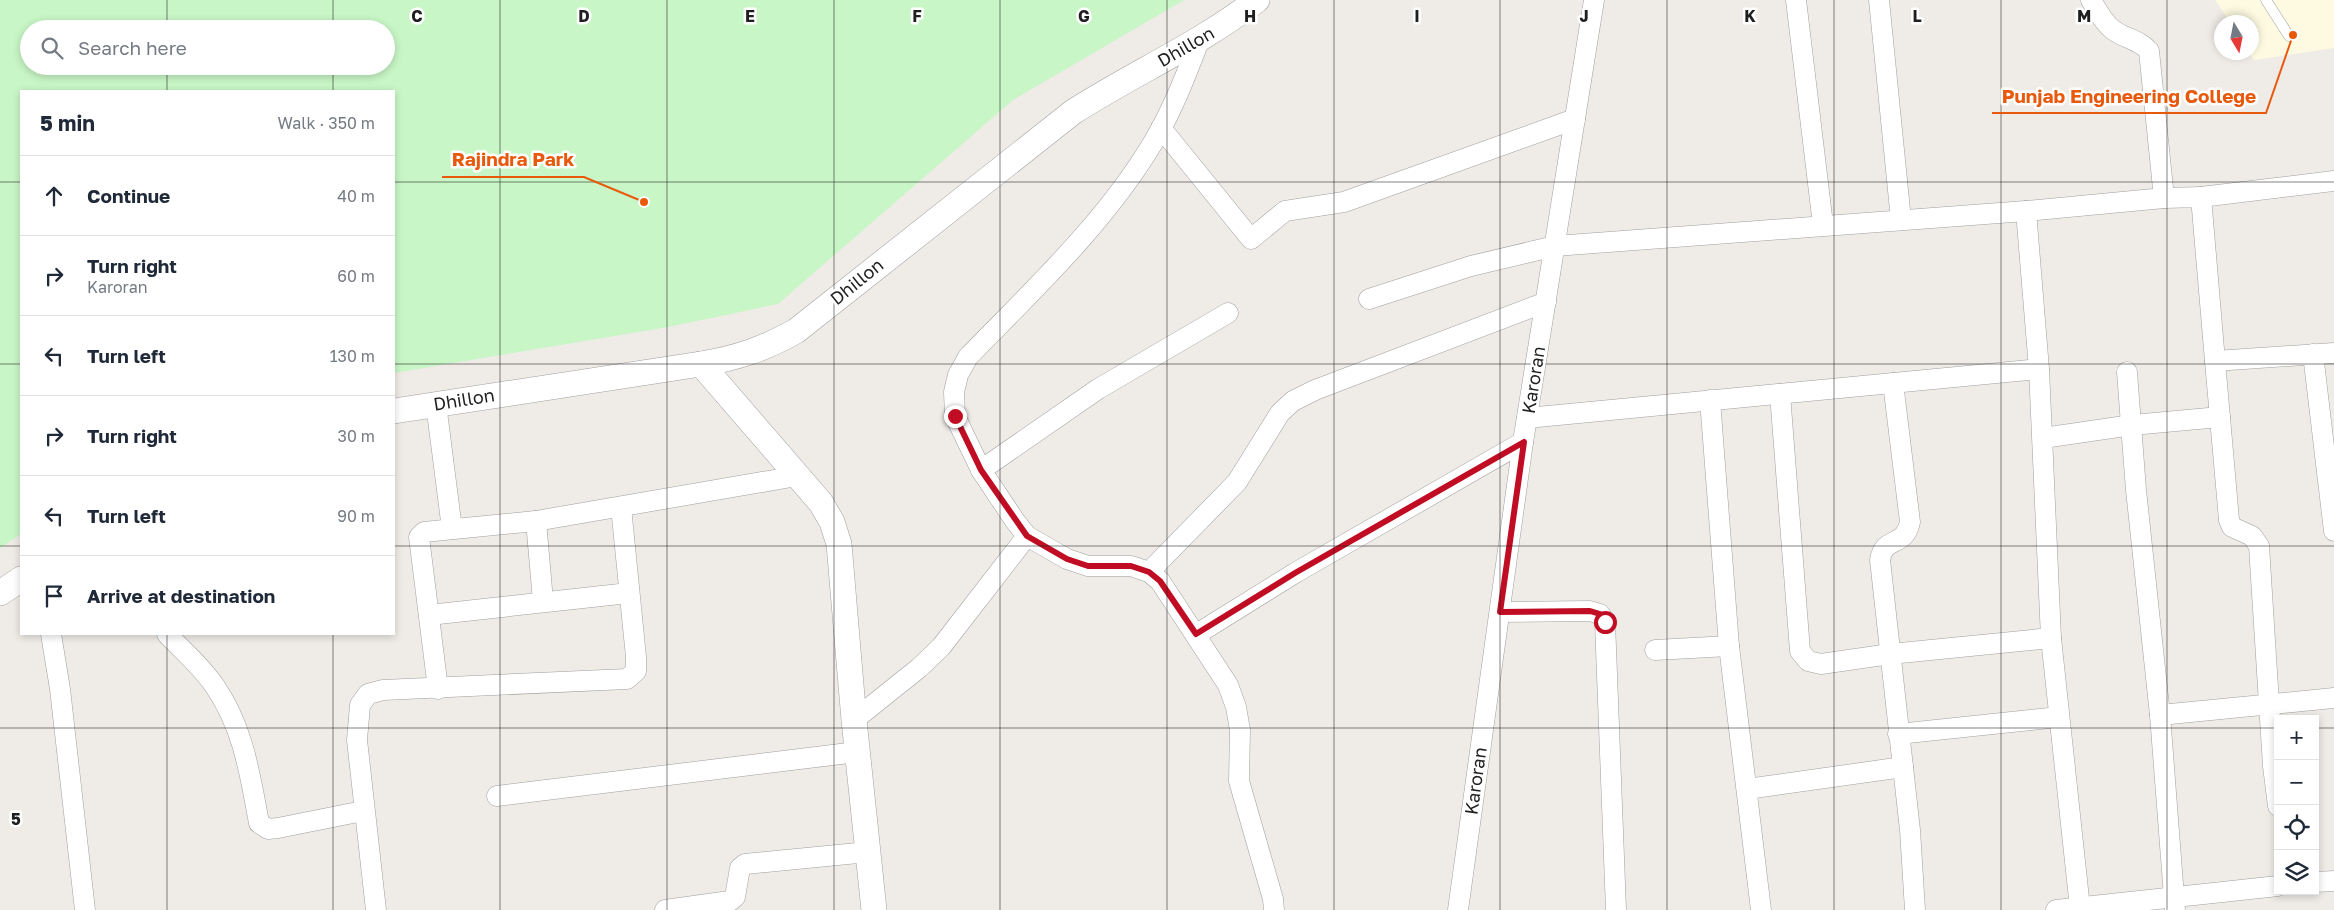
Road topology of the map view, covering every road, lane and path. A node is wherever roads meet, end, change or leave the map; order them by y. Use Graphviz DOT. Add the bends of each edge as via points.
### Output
graph roads {
  1 [pos="1257,0"];
  2 [pos="1594,0"];
  3 [pos="1796,0"];
  4 [pos="1879,0"];
  5 [pos="2091,0"];
  6 [pos="2266,0"];
  7 [pos="2289,36"];
  8 [pos="1200,41"];
  9 [pos="1575,119"];
  10 [pos="1161,128"];
  11 [pos="2334,181"];
  12 [pos="2201,197"];
  13 [pos="2164,198"];
  14 [pos="2026,211"];
  15 [pos="1901,220"];
  16 [pos="1823,225"];
  17 [pos="1555,246"];
  18 [pos="1369,299"];
  19 [pos="1546,302"];
  20 [pos="1228,313"];
  21 [pos="2334,353"];
  22 [pos="2313,354"];
  23 [pos="2215,361"];
  24 [pos="701,364"];
  25 [pos="2039,369"];
  26 [pos="2126,372"];
  27 [pos="1893,383"];
  28 [pos="1780,394"];
  29 [pos="1710,400"];
  30 [pos="436,404"];
  31 [pos="395,411"];
  32 [pos="2220,417"];
  33 [pos="1528,418"];
  34 [pos="2132,425"];
  35 [pos="2043,438"];
  36 [pos="1524,442"];
  37 [pos="981,470"];
  38 [pos="797,476"];
  39 [pos="621,506"];
  40 [pos="536,521"];
  41 [pos="452,529"];
  42 [pos="2334,531"];
  43 [pos="1027,536"];
  44 [pos="1149,572"];
  45 [pos="20,580"];
  46 [pos="0,593"];
  47 [pos="629,593"];
  48 [pos="543,601"];
  49 [pos="1500,612"];
  50 [pos="430,615"];
  51 [pos="1196,634"];
  52 [pos="51,635"];
  53 [pos="168,635"];
  54 [pos="2051,638"];
  55 [pos="1729,646"];
  56 [pos="1655,650"];
  57 [pos="1890,654"];
  58 [pos="438,688"];
  59 [pos="2334,698"];
  60 [pos="2271,705"];
  61 [pos="2160,715"];
  62 [pos="2059,716"];
  63 [pos="854,720"];
  64 [pos="1898,734"];
  65 [pos="857,752"];
  66 [pos="1903,767"];
  67 [pos="1747,789"];
  68 [pos="497,796"];
  69 [pos="2278,805"];
  70 [pos="364,811"];
  71 [pos="868,852"];
  72 [pos="2334,881"];
  73 [pos="2319,882"];
  74 [pos="2274,887"];
  75 [pos="2174,903"];
  76 [pos="2080,908"];
  77 [pos="85,910"];
  78 [pos="376,910"];
  79 [pos="665,910"];
  80 [pos="874,910"];
  81 [pos="1274,910"];
  82 [pos="1458,910"];
  83 [pos="1616,910"];
  84 [pos="1761,910"];
  85 [pos="1915,910"];
  86 [pos="2056,910"];
  1 -- 8 [label="street, Dhillon"];
  2 -- 9 [label="street, Karoran"];
  3 -- 16 [label="street"];
  4 -- 15 [label="street"];
  5 -- 13 [label="street" via="2113,30 2143,43 2149,52"];
  6 -- 7 [label="lane"];
  8 -- 10 [label="street"];
  8 -- 24 [label="street, Dhillon" via="1106,91 1067,117 796,331 767,347 731,359"];
  9 -- 10 [label="street" via="1344,202 1285,211 1251,239"];
  9 -- 17 [label="street, Karoran"];
  10 -- 37 [label="street" via="1136,168 1087,233 968,357 958,375 954,392 955,416"];
  11 -- 12 [label="street"];
  12 -- 13 [label="street"];
  12 -- 23 [label="street"];
  13 -- 14 [label="street"];
  14 -- 15 [label="street"];
  14 -- 25 [label="street"];
  15 -- 16 [label="street"];
  16 -- 17 [label="street"];
  17 -- 18 [label="street" via="1472,266"];
  17 -- 19 [label="street, Karoran"];
  19 -- 33 [label="street, Karoran"];
  19 -- 44 [label="street" via="1293,401 1280,413 1236,482"];
  20 -- 37 [label="street" via="1098,389"];
  21 -- 22 [label="street"];
  22 -- 23 [label="street"];
  22 -- 42 [label="street"];
  23 -- 32 [label="street"];
  24 -- 30 [label="street, Dhillon"];
  24 -- 38 [label="street"];
  25 -- 27 [label="street"];
  25 -- 35 [label="street"];
  26 -- 34 [label="street"];
  27 -- 28 [label="street"];
  27 -- 57 [label="street" via="1910,522 1908,532 1902,539 1886,545 1880,560"];
  28 -- 29 [label="street"];
  28 -- 57 [label="street" via="1800,651 1808,661 1821,664"];
  29 -- 33 [label="street"];
  29 -- 55 [label="street"];
  30 -- 31 [label="street, Dhillon"];
  30 -- 41 [label="street"];
  32 -- 34 [label="street"];
  32 -- 60 [label="street" via="2229,520 2232,527 2252,536 2259,546"];
  33 -- 36 [label="street, Karoran"];
  34 -- 35 [label="street"];
  34 -- 61 [label="street"];
  35 -- 54 [label="street"];
  36 -- 49 [label="street, Karoran"];
  36 -- 51 [label="street" via="1295,573"];
  37 -- 43 [label="street"];
  38 -- 39 [label="street"];
  38 -- 63 [label="street" via="821,503 839,544"];
  39 -- 40 [label="street"];
  39 -- 47 [label="street"];
  40 -- 41 [label="street"];
  40 -- 48 [label="street"];
  41 -- 50 [label="street" via="424,532 420,537"];
  43 -- 44 [label="street" via="1060,556 1088,566 1131,566"];
  43 -- 63 [label="street" via="941,647 920,668"];
  44 -- 51 [label="street" via="1160,581"];
  45 -- 46 [label="street"];
  47 -- 48 [label="street"];
  47 -- 58 [label="street" via="636,671 627,679"];
  48 -- 50 [label="street"];
  49 -- 82 [label="street, Karoran"];
  49 -- 83 [label="street" via="1590,611 1600,614 1605,622"];
  50 -- 58 [label="street"];
  51 -- 81 [label="street" via="1228,685 1236,707 1240,730 1239,781"];
  52 -- 77 [label="street" via="62,698"];
  53 -- 70 [label="street" via="213,684 228,710 247,761 259,823 268,829 278,828"];
  54 -- 57 [label="street"];
  54 -- 62 [label="street"];
  55 -- 56 [label="street"];
  55 -- 67 [label="street"];
  57 -- 64 [label="street"];
  58 -- 70 [label="street" via="383,690 368,694 360,704 357,740"];
  59 -- 60 [label="street"];
  60 -- 61 [label="street"];
  60 -- 69 [label="street"];
  61 -- 75 [label="street"];
  62 -- 64 [label="street"];
  62 -- 76 [label="street"];
  63 -- 65 [label="street"];
  64 -- 66 [label="street"];
  65 -- 68 [label="street"];
  65 -- 71 [label="street"];
  66 -- 67 [label="street"];
  66 -- 85 [label="street"];
  67 -- 84 [label="street"];
  70 -- 78 [label="street"];
  71 -- 79 [label="street" via="745,864 740,868 735,897 730,901"];
  71 -- 80 [label="street"];
  72 -- 73 [label="street"];
  74 -- 75 [label="street"];
  75 -- 76 [label="street"];
  76 -- 86 [label="street"];
}
